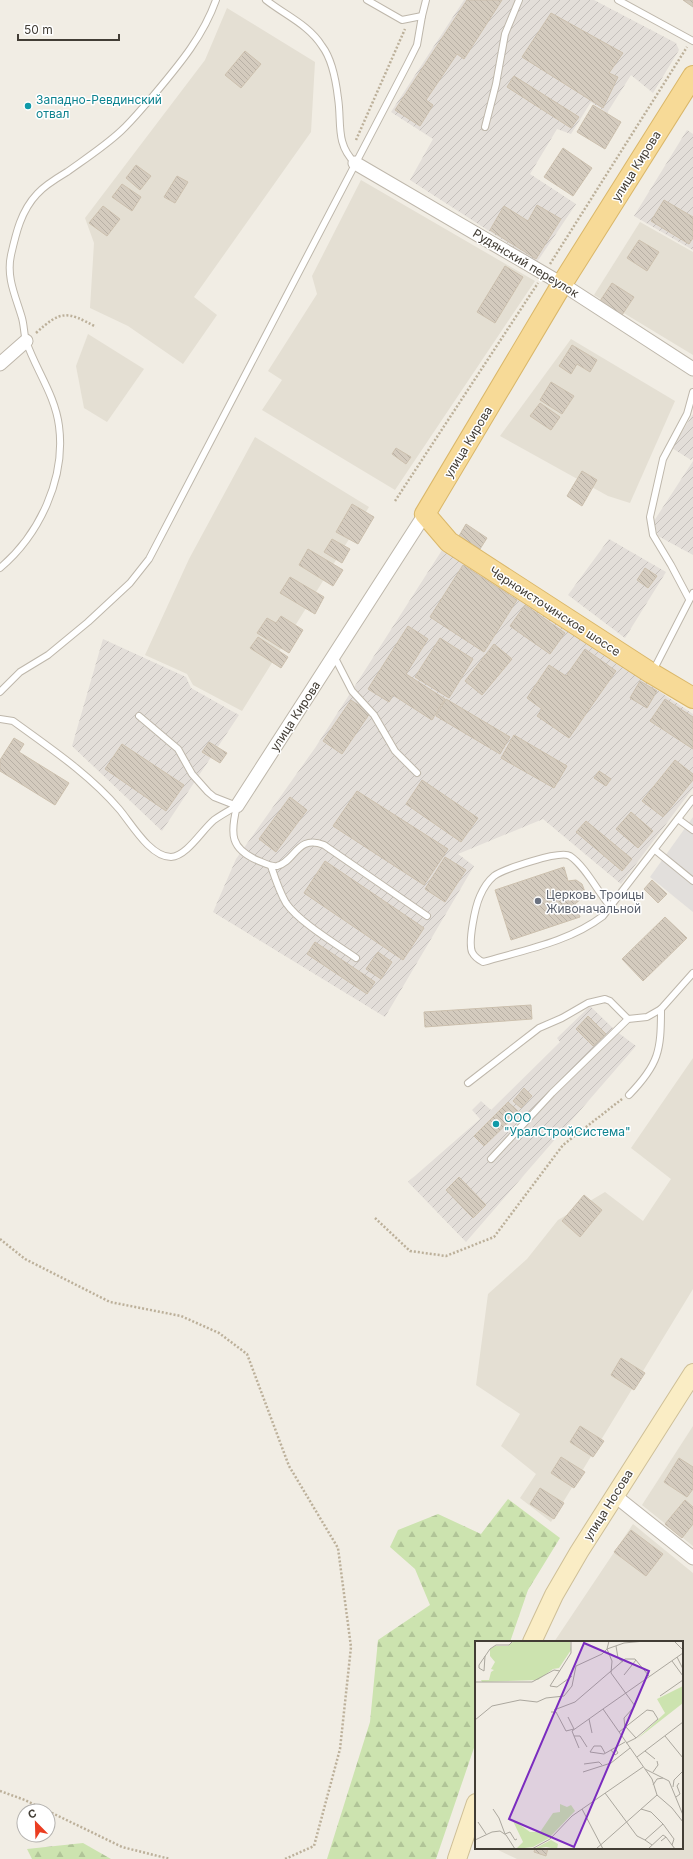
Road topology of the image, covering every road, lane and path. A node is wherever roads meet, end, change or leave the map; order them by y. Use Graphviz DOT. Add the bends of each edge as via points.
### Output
graph roads {
  1 [pos="216,0"];
  2 [pos="266,0"];
  3 [pos="367,0"];
  4 [pos="426,0"];
  5 [pos="519,0"];
  6 [pos="618,0"];
  7 [pos="422,16"];
  8 [pos="412,17"];
  9 [pos="693,41"];
  10 [pos="693,76"];
  11 [pos="485,127"];
  12 [pos="351,160"];
  13 [pos="562,284"];
  14 [pos="96,327"];
  15 [pos="26,341"];
  16 [pos="0,364"];
  17 [pos="693,369"];
  18 [pos="693,392"];
  19 [pos="425,514"];
  20 [pos="0,568"];
  21 [pos="693,593"];
  22 [pos="689,599"];
  23 [pos="334,655"];
  24 [pos="651,673"];
  25 [pos="0,692"];
  26 [pos="693,698"];
  27 [pos="139,716"];
  28 [pos="0,719"];
  29 [pos="417,773"];
  30 [pos="693,799"];
  31 [pos="237,806"];
  32 [pos="678,819"];
  33 [pos="693,830"];
  34 [pos="654,850"];
  35 [pos="271,866"];
  36 [pos="693,882"];
  37 [pos="610,906"];
  38 [pos="427,916"];
  39 [pos="356,958"];
  40 [pos="693,973"];
  41 [pos="661,1009"];
  42 [pos="628,1019"];
  43 [pos="468,1083"];
  44 [pos="629,1094"];
  45 [pos="491,1159"];
  46 [pos="375,1218"];
  47 [pos="0,1239"];
  48 [pos="693,1373"];
  49 [pos="614,1495"];
  50 [pos="693,1558"];
  51 [pos="532,1641"];
  52 [pos="0,1792"];
  53 [pos="31,1803"];
  54 [pos="475,1806"];
  55 [pos="56,1815"];
  56 [pos="170,1859"];
  57 [pos="285,1859"];
  58 [pos="457,1859"];
  1 -- 15 [label="lane" via="206,24 179,65 121,132 37,193 26,209 16,230 9,263 12,290 22,317"];
  2 -- 12 [label="lane" via="303,25 324,47 338,98 342,145"];
  3 -- 8 [label="lane" via="402,20"];
  4 -- 7 [label="lane"];
  5 -- 11 [label="lane" via="505,34"];
  6 -- 9 [label="lane"];
  7 -- 8 [label="lane"];
  7 -- 12 [label="lane" via="417,45"];
  8 -- 12 [label="path" via="405,28"];
  10 -- 13 [label="main road, улица Кирова"];
  12 -- 13 [label="street, Рудянский переулок"];
  12 -- 25 [label="lane" via="149,559 130,583 88,622 48,655 20,672"];
  13 -- 17 [label="street, Рудянский переулок"];
  13 -- 19 [label="main road, улица Кирова"];
  14 -- 15 [label="path" via="74,315 54,318"];
  15 -- 16 [label="street"];
  15 -- 20 [label="lane" via="44,379 59,426 57,473 39,521 22,546"];
  18 -- 22 [label="lane" via="687,414 663,459 650,517 653,535"];
  19 -- 23 [label="street, улица Кирова"];
  19 -- 24 [label="main road, Черноисточинское шоссе" via="449,542"];
  21 -- 22 [label="lane"];
  22 -- 24 [label="lane"];
  23 -- 29 [label="lane" via="352,691 374,715 395,751"];
  23 -- 31 [label="street, улица Кирова"];
  24 -- 26 [label="main road, Черноисточинское шоссе"];
  27 -- 31 [label="lane" via="178,749 192,774 208,792"];
  28 -- 31 [label="lane" via="13,721 87,778 119,809 146,844 161,855 176,856 214,821"];
  30 -- 32 [label="lane"];
  31 -- 35 [label="lane" via="232,834 238,846 244,854"];
  32 -- 33 [label="lane"];
  32 -- 34 [label="lane"];
  34 -- 36 [label="lane"];
  34 -- 37 [label="lane"];
  35 -- 38 [label="lane" via="282,864 302,846 318,842"];
  35 -- 39 [label="lane" via="276,883 287,903 300,918"];
  37 -- 37 [label="lane" via="603,916 570,936 483,962 472,952 470,943 479,897 483,889 495,875 548,856 569,856 581,867"];
  40 -- 41 [label="lane"];
  41 -- 42 [label="lane" via="647,1017"];
  41 -- 44 [label="lane" via="658,1052 646,1078"];
  42 -- 43 [label="lane" via="606,999 588,1003 539,1028"];
  42 -- 45 [label="lane"];
  44 -- 46 [label="path" via="563,1145 494,1237 446,1256 410,1250"];
  47 -- 57 [label="path" via="25,1259 110,1302 181,1316 219,1334 247,1354 289,1466 338,1548 351,1647 340,1748 314,1846"];
  48 -- 49 [label="street, улица Носова"];
  49 -- 50 [label="street"];
  49 -- 51 [label="street, улица Носова" via="554,1595"];
  52 -- 53 [label="path"];
  54 -- 58 [label="street"];
  55 -- 56 [label="path" via="122,1847"];
}
